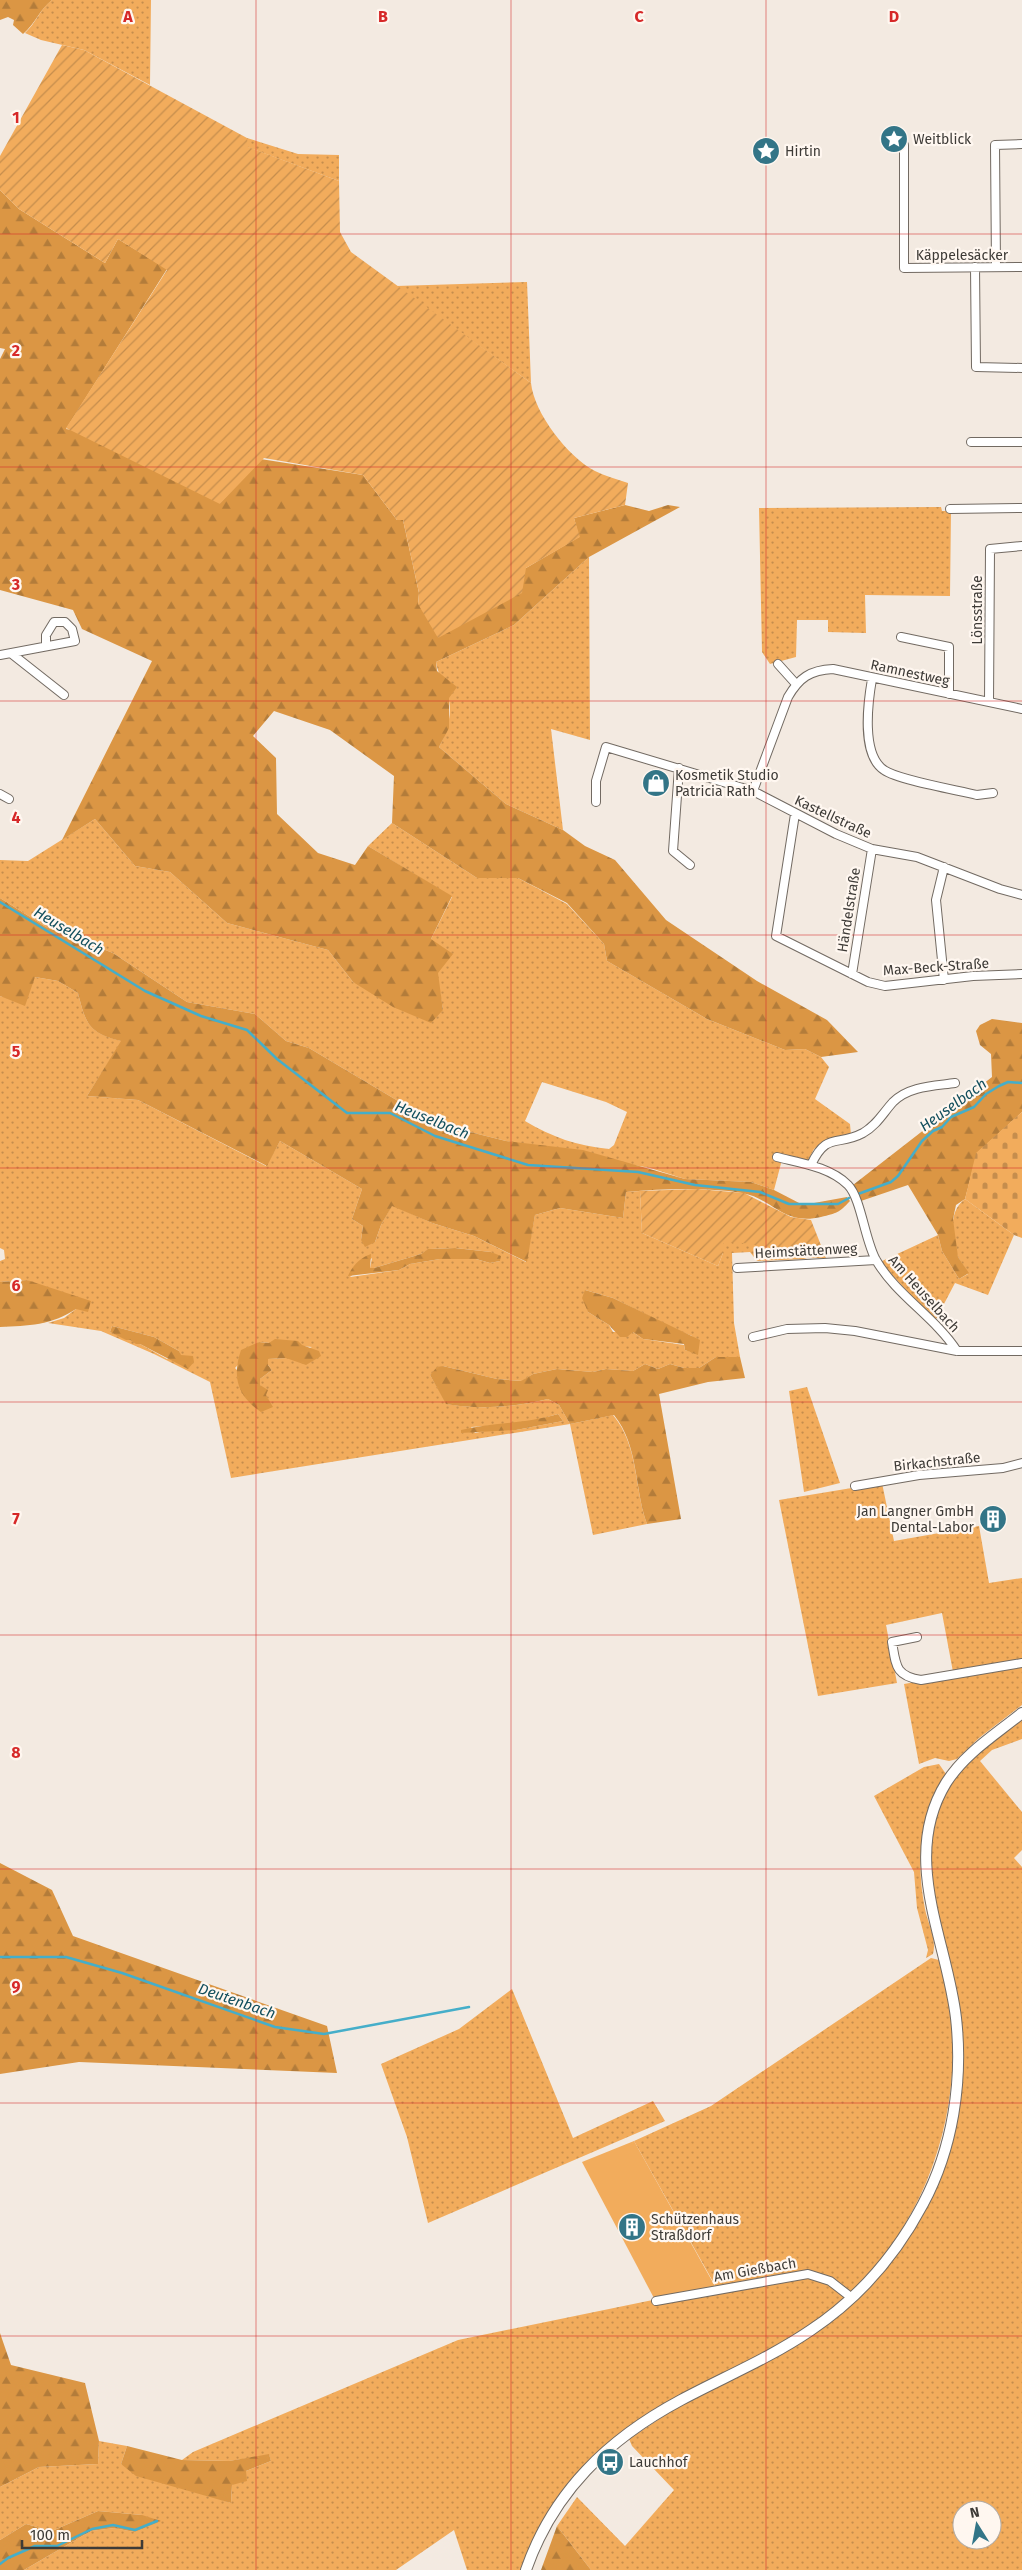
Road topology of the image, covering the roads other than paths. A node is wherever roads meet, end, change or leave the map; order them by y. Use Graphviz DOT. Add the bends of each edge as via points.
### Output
graph roads {
  1 [pos="1022,144"];
  2 [pos="904,145"];
  3 [pos="975,267"];
  4 [pos="996,267"];
  5 [pos="1022,267"];
  6 [pos="1022,368"];
  7 [pos="971,442"];
  8 [pos="1022,442"];
  9 [pos="1022,508"];
  10 [pos="950,509"];
  11 [pos="1022,546"];
  12 [pos="902,637"];
  13 [pos="46,646"];
  14 [pos="12,654"];
  15 [pos="0,656"];
  16 [pos="778,664"];
  17 [pos="872,679"];
  18 [pos="796,684"];
  19 [pos="949,694"];
  20 [pos="64,695"];
  21 [pos="989,702"];
  22 [pos="1022,709"];
  23 [pos="678,768"];
  24 [pos="753,791"];
  25 [pos="993,793"];
  26 [pos="0,794"];
  27 [pos="8,799"];
  28 [pos="596,802"];
  29 [pos="796,814"];
  30 [pos="872,849"];
  31 [pos="690,865"];
  32 [pos="944,867"];
  33 [pos="1022,895"];
  34 [pos="852,974"];
  35 [pos="1022,974"];
  36 [pos="944,980"];
  37 [pos="955,1083"];
  38 [pos="777,1157"];
  39 [pos="811,1165"];
  40 [pos="876,1260"];
  41 [pos="737,1268"];
  42 [pos="753,1337"];
  43 [pos="957,1351"];
  44 [pos="1022,1351"];
  45 [pos="1022,1463"];
  46 [pos="855,1486"];
  47 [pos="917,1638"];
  48 [pos="1022,1663"];
  49 [pos="1022,1713"];
  50 [pos="852,2298"];
  51 [pos="656,2301"];
  52 [pos="526,2570"];
  1 -- 4 [label="street" via="995,145"];
  2 -- 3 [label="street, Käppelesäcker" via="904,268"];
  3 -- 4 [label="street, Käppelesäcker"];
  3 -- 6 [label="street" via="976,368"];
  4 -- 5 [label="street, Käppelesäcker"];
  7 -- 8 [label="street"];
  9 -- 10 [label="street"];
  11 -- 21 [label="street, Lönsstraße" via="990,550"];
  12 -- 19 [label="street" via="950,647"];
  13 -- 14 [label="street"];
  14 -- 15 [label="street"];
  14 -- 20 [label="street"];
  16 -- 18 [label="street"];
  17 -- 18 [label="street, Ramnestweg" via="833,669 804,676"];
  17 -- 19 [label="street, Ramnestweg"];
  17 -- 25 [label="street" via="867,704 871,755 884,770 977,794"];
  18 -- 24 [label="street" via="780,716"];
  19 -- 21 [label="street, Ramnestweg"];
  21 -- 22 [label="street, Ramnestweg"];
  23 -- 24 [label="street, Kastellstraße"];
  23 -- 28 [label="street, Kastellstraße" via="606,747 596,781"];
  23 -- 31 [label="street" via="673,851"];
  24 -- 29 [label="street, Kastellstraße"];
  26 -- 27 [label="street"];
  29 -- 30 [label="street, Kastellstraße"];
  29 -- 34 [label="street, Max-Beck-Straße" via="776,936"];
  30 -- 32 [label="street, Kastellstraße" via="917,857"];
  30 -- 34 [label="street, Händelstraße"];
  32 -- 33 [label="street, Kastellstraße"];
  32 -- 36 [label="street" via="936,900"];
  34 -- 36 [label="street, Max-Beck-Straße" via="885,986"];
  35 -- 36 [label="street, Max-Beck-Straße"];
  37 -- 39 [label="street" via="923,1087 902,1095 870,1129 852,1138 825,1144"];
  38 -- 39 [label="street, Am Heuselbach"];
  39 -- 40 [label="street, Am Heuselbach" via="833,1174 849,1186"];
  40 -- 41 [label="street, Heimstättenweg"];
  40 -- 43 [label="street, Am Heuselbach" via="948,1337"];
  42 -- 43 [label="street" via="787,1329 826,1328"];
  43 -- 44 [label="street"];
  45 -- 46 [label="street, Birkachstraße"];
  47 -- 48 [label="street" via="892,1642 897,1667 901,1674 912,1679"];
  49 -- 50 [label="main road" via="974,1750 954,1771 932,1814 926,1849 926,1877 956,2016 958,2058 953,2114 947,2144 924,2202 900,2244"];
  50 -- 51 [label="street, Am Gießbach" via="830,2281 808,2274"];
  50 -- 52 [label="main road" via="781,2349 674,2404 613,2443 574,2482 553,2511"];
}
